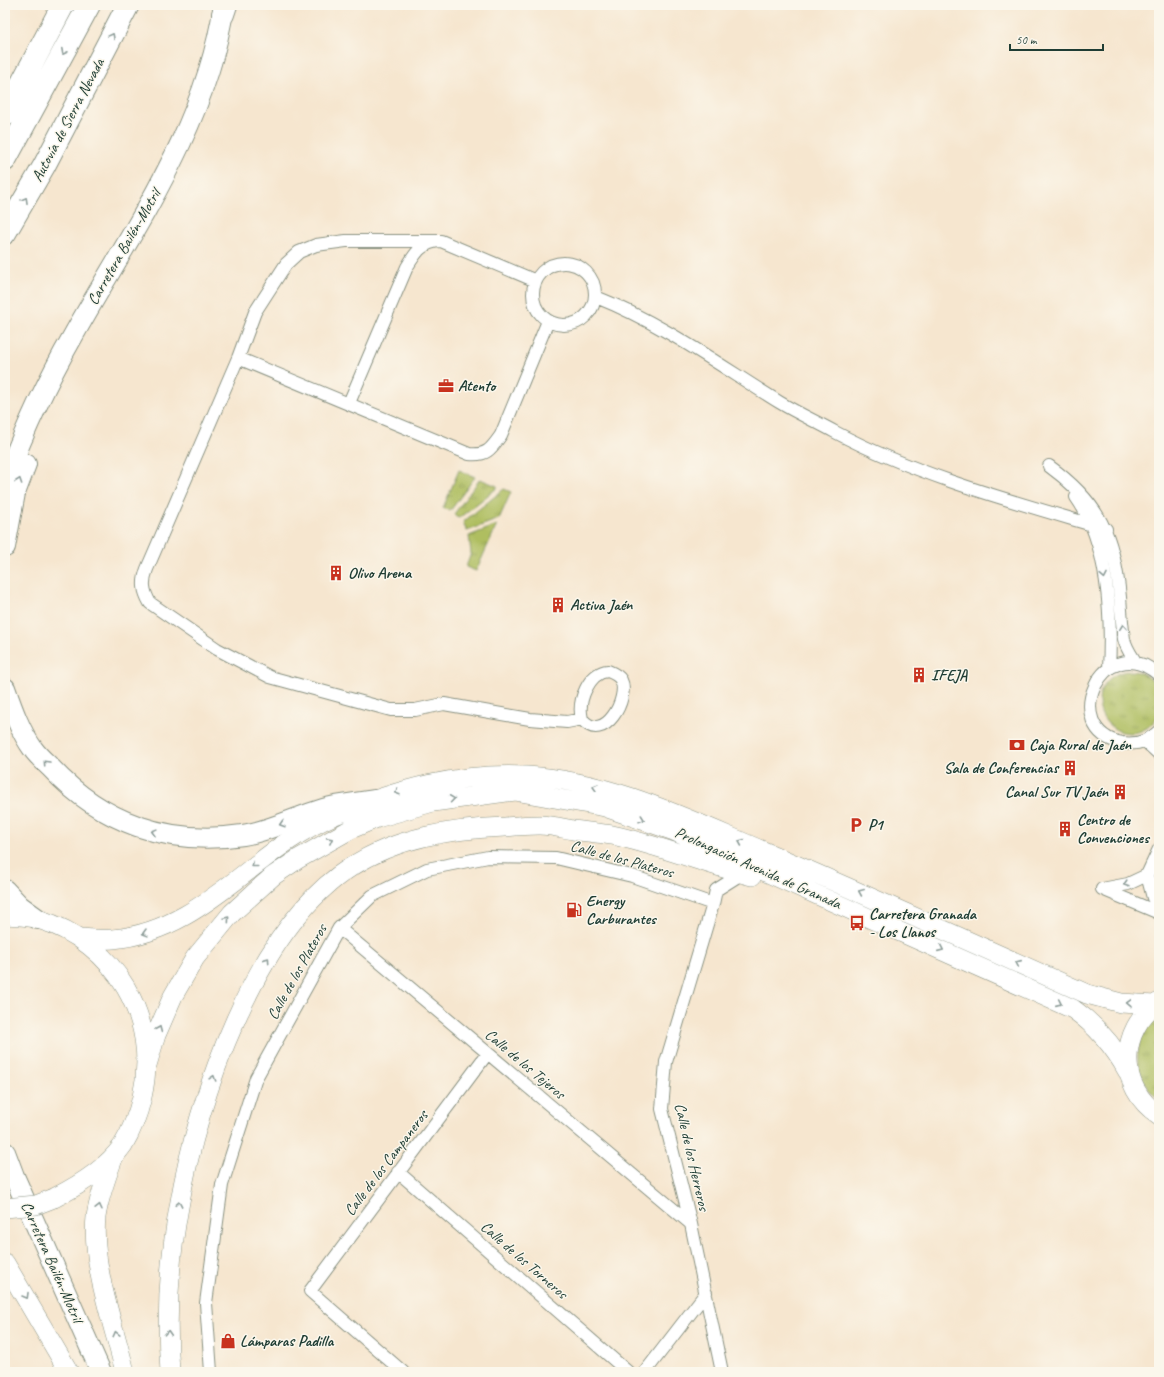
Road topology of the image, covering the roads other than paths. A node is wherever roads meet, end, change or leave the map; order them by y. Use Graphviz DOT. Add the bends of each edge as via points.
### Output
graph roads {
  1 [pos="51,5"];
  2 [pos="63,5"];
  3 [pos="89,5"];
  4 [pos="128,5"];
  5 [pos="224,8"];
  6 [pos="5,98"];
  7 [pos="5,115"];
  8 [pos="5,160"];
  9 [pos="5,233"];
  10 [pos="441,240"];
  11 [pos="536,281"];
  12 [pos="596,297"];
  13 [pos="548,321"];
  14 [pos="72,337"];
  15 [pos="238,358"];
  16 [pos="349,403"];
  17 [pos="5,481"];
  18 [pos="1074,520"];
  19 [pos="1091,524"];
  20 [pos="1106,529"];
  21 [pos="5,547"];
  22 [pos="1098,549"];
  23 [pos="1136,663"];
  24 [pos="1109,669"];
  25 [pos="1159,675"];
  26 [pos="5,688"];
  27 [pos="582,719"];
  28 [pos="1159,731"];
  29 [pos="1145,741"];
  30 [pos="1159,754"];
  31 [pos="374,800"];
  32 [pos="1159,849"];
  33 [pos="743,873"];
  34 [pos="1147,875"];
  35 [pos="5,890"];
  36 [pos="811,891"];
  37 [pos="713,904"];
  38 [pos="1159,907"];
  39 [pos="1159,914"];
  40 [pos="5,915"];
  41 [pos="38,919"];
  42 [pos="339,928"];
  43 [pos="80,938"];
  44 [pos="1156,1004"];
  45 [pos="487,1054"];
  46 [pos="147,1065"];
  47 [pos="1128,1072"];
  48 [pos="1159,1115"];
  49 [pos="5,1152"];
  50 [pos="114,1156"];
  51 [pos="398,1172"];
  52 [pos="5,1208"];
  53 [pos="691,1224"];
  54 [pos="5,1263"];
  55 [pos="706,1293"];
  56 [pos="69,1372"];
  57 [pos="101,1372"];
  58 [pos="125,1372"];
  59 [pos="170,1372"];
  60 [pos="211,1372"];
  61 [pos="403,1372"];
  62 [pos="628,1372"];
  63 [pos="645,1372"];
  64 [pos="722,1372"];
  1 -- 6 [label="highway"];
  2 -- 7 [label="highway"];
  3 -- 8 [label="highway, one-way"];
  9 -- 4 [label="highway, Autovía de Sierra Nevada, one-way" via="44,166"];
  5 -- 14 [label="highway, Carretera Bailén-Motril" via="205,84 190,125 160,186"];
  10 -- 11 [label="street"];
  10 -- 15 [label="street" via="346,241 316,245 299,252 286,264 265,294 255,312"];
  10 -- 16 [label="street" via="432,241 418,249 407,267"];
  11 -- 12 [label="street" via="542,272 552,265 575,265 589,275"];
  11 -- 13 [label="street" via="533,291 535,306"];
  12 -- 13 [label="street" via="591,311 581,321 560,325"];
  12 -- 18 [label="street" via="688,343 780,402 837,433 912,467"];
  13 -- 16 [label="street" via="502,435 490,450 480,455 469,454"];
  14 -- 17 [label="highway, Carretera Bailén-Motril" via="45,387"];
  21 -- 14 [label="highway, one-way" via="15,493 35,438 58,390"];
  15 -- 16 [label="street"];
  15 -- 27 [label="street" via="143,580 144,593 150,603 217,650 270,677 391,710 415,710 444,704 530,719 567,722"];
  18 -- 19 [label="street"];
  18 -- 22 [label="street" via="1085,530"];
  19 -- 20 [label="street"];
  19 -- 20 [label="street" via="1076,498 1049,466 1064,477 1096,510"];
  19 -- 22 [label="street"];
  23 -- 20 [label="street, one-way" via="1124,640 1118,571"];
  22 -- 24 [label="street, one-way" via="1106,584 1111,635"];
  23 -- 24 [label="street" via="1124,663"];
  23 -- 25 [label="street"];
  24 -- 29 [label="street" via="1098,678 1092,690 1090,711 1096,724 1105,735 1117,742 1131,744"];
  31 -- 26 [label="highway, one-way" via="324,809 244,835 206,838 168,835 133,826 98,809 66,785 32,748 14,714"];
  27 -- 27 [label="street" via="596,728 608,723 622,693 621,679 608,671 597,674 591,680 581,706"];
  28 -- 29 [label="street"];
  29 -- 30 [label="street"];
  31 -- 43 [label="main road, Prolongación Avenida de Granada, one-way" via="330,818 275,848 214,898 171,924 143,934 112,940"];
  44 -- 31 [label="main road, Prolongación Avenida de Granada, one-way" via="1121,1003 1087,994 878,899 632,796 570,780 498,776 443,781 410,788"];
  32 -- 34 [label="street"];
  33 -- 36 [label="main road"];
  33 -- 37 [label="street, Calle de los Herreros" via="716,890"];
  59 -- 33 [label="main road, one-way" via="170,1281 178,1209 190,1148 216,1070 262,966 314,897 351,867 385,850 423,836 466,829 540,825 612,836"];
  34 -- 38 [label="street" via="1153,898"];
  34 -- 39 [label="street, one-way" via="1128,884 1102,890"];
  35 -- 41 [label="highway" via="20,906"];
  46 -- 36 [label="main road, Prolongación Avenida de Granada, one-way" via="156,1035 173,996 195,958 232,913 257,889 292,863 351,829 433,802 515,791 605,807 674,831"];
  36 -- 47 [label="main road, Prolongación Avenida de Granada, one-way" via="1073,1009 1094,1025 1118,1053"];
  37 -- 42 [label="street, Calle de los Plateros" via="632,876 556,858 488,857 427,870 372,896"];
  37 -- 53 [label="street, Calle de los Herreros" via="666,1062 662,1109"];
  40 -- 41 [label="main road"];
  41 -- 43 [label="main road"];
  42 -- 45 [label="street, Calle de los Tejeros"];
  42 -- 60 [label="street, Calle de los Plateros" via="256,1078 222,1185 206,1302"];
  43 -- 46 [label="main road" via="117,975 134,1003 143,1030"];
  44 -- 47 [label="main road" via="1138,1022 1132,1035 1127,1057"];
  45 -- 51 [label="street, Calle de los Campaneros"];
  45 -- 53 [label="street, Calle de los Tejeros"];
  46 -- 50 [label="main road" via="136,1118"];
  47 -- 48 [label="main road, Prolongación Avenida de Granada" via="1140,1098"];
  49 -- 57 [label="highway, Carretera Bailén-Motril"];
  50 -- 52 [label="main road, bridge" via="74,1188 54,1198 36,1205"];
  58 -- 50 [label="main road, one-way" via="96,1251 96,1216"];
  51 -- 61 [label="street, Calle de los Campaneros" via="310,1291"];
  51 -- 62 [label="street, Calle de los Torneros"];
  53 -- 55 [label="street, Calle de los Herreros"];
  54 -- 56 [label="main road, one-way"];
  55 -- 63 [label="street"];
  55 -- 64 [label="street, Calle de los Herreros"];
}
